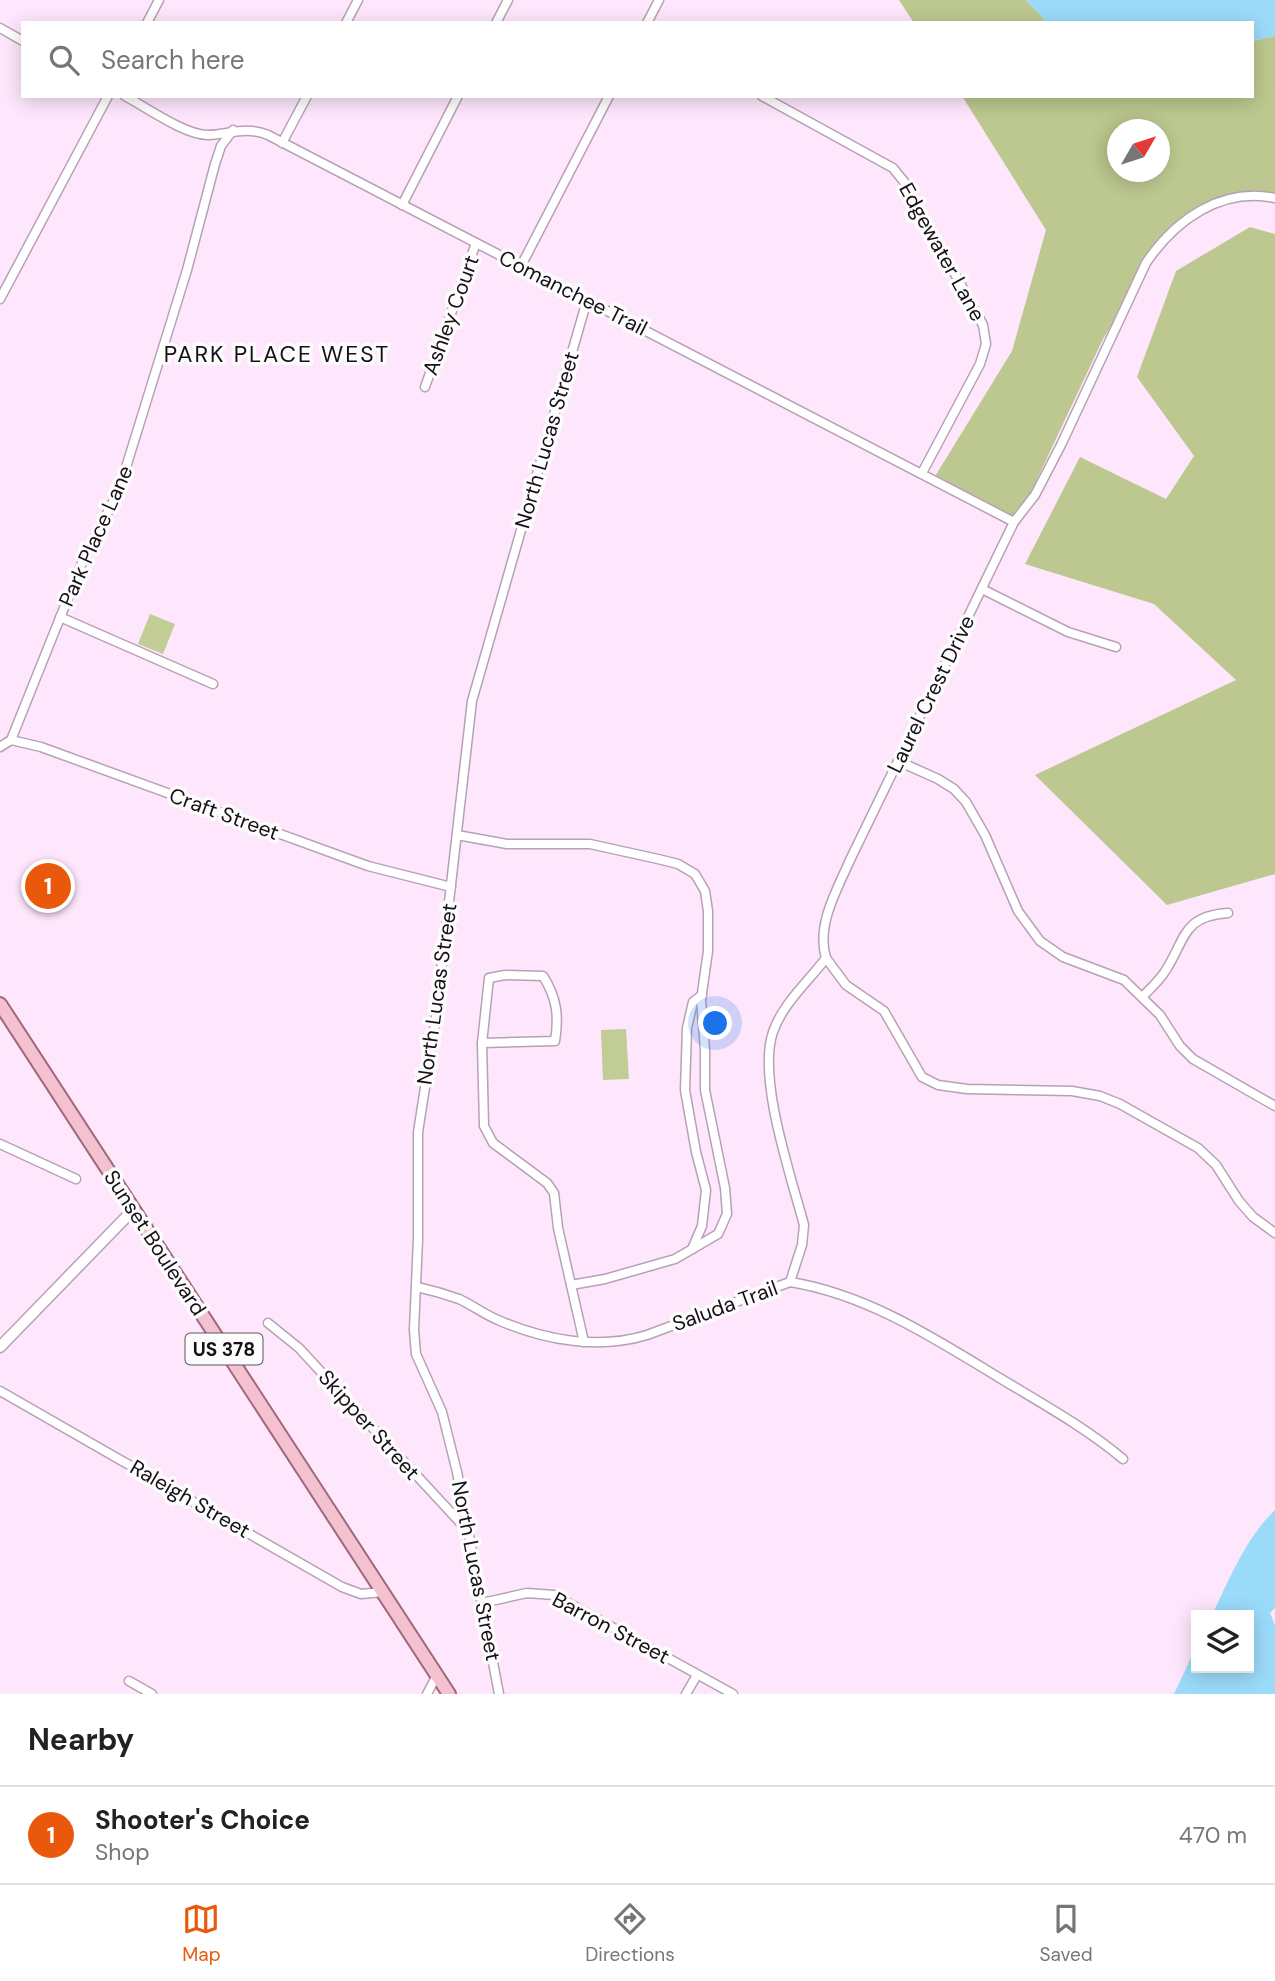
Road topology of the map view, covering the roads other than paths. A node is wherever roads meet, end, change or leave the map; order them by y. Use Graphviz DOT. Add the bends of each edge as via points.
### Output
graph roads {
  1 [pos="159,0"];
  2 [pos="358,0"];
  3 [pos="508,0"];
  4 [pos="659,0"];
  5 [pos="148,21"];
  6 [pos="347,21"];
  7 [pos="497,21"];
  8 [pos="648,21"];
  9 [pos="0,28"];
  10 [pos="21,40"];
  11 [pos="107,98"];
  12 [pos="129,98"];
  13 [pos="306,98"];
  14 [pos="457,98"];
  15 [pos="608,98"];
  16 [pos="766,98"];
  17 [pos="233,130"];
  18 [pos="282,143"];
  19 [pos="1275,198"];
  20 [pos="402,205"];
  21 [pos="477,243"];
  22 [pos="521,266"];
  23 [pos="0,299"];
  24 [pos="587,300"];
  25 [pos="425,387"];
  26 [pos="922,473"];
  27 [pos="1014,523"];
  28 [pos="982,589"];
  29 [pos="60,617"];
  30 [pos="1116,647"];
  31 [pos="213,684"];
  32 [pos="11,740"];
  33 [pos="0,747"];
  34 [pos="898,761"];
  35 [pos="457,835"];
  36 [pos="451,887"];
  37 [pos="1228,913"];
  38 [pos="827,958"];
  39 [pos="702,995"];
  40 [pos="1143,996"];
  41 [pos="0,1003"];
  42 [pos="482,1043"];
  43 [pos="1275,1106"];
  44 [pos="0,1144"];
  45 [pos="76,1179"];
  46 [pos="133,1210"];
  47 [pos="1275,1233"];
  48 [pos="692,1249"];
  49 [pos="790,1282"];
  50 [pos="571,1285"];
  51 [pos="417,1287"];
  52 [pos="268,1323"];
  53 [pos="583,1342"];
  54 [pos="0,1348"];
  55 [pos="0,1391"];
  56 [pos="1124,1459"];
  57 [pos="467,1530"];
  58 [pos="383,1592"];
  59 [pos="482,1603"];
  60 [pos="437,1675"];
  61 [pos="697,1675"];
  62 [pos="129,1681"];
  63 [pos="152,1694"];
  64 [pos="427,1694"];
  65 [pos="449,1694"];
  66 [pos="499,1694"];
  67 [pos="686,1694"];
  68 [pos="733,1694"];
  1 -- 5 [label="street"];
  2 -- 6 [label="street"];
  3 -- 7 [label="street"];
  4 -- 8 [label="street"];
  9 -- 10 [label="street"];
  11 -- 23 [label="street"];
  12 -- 17 [label="street, Comanchee Trail" via="194,133"];
  13 -- 18 [label="street"];
  14 -- 20 [label="street"];
  15 -- 22 [label="street"];
  16 -- 26 [label="street, Edgewater Lane" via="893,168 983,326 986,344 980,364"];
  17 -- 18 [label="street, Comanchee Trail" via="259,131"];
  17 -- 29 [label="street, Park Place Lane" via="215,164 124,478"];
  18 -- 20 [label="street, Comanchee Trail"];
  19 -- 27 [label="street, Laurel Crest Drive" via="1239,197 1210,206 1177,226 1157,247 1061,445 1035,495"];
  20 -- 21 [label="street, Comanchee Trail"];
  21 -- 22 [label="street, Comanchee Trail"];
  21 -- 25 [label="street, Ashley Court"];
  22 -- 24 [label="street, Comanchee Trail"];
  24 -- 26 [label="street, Comanchee Trail"];
  24 -- 35 [label="street, North Lucas Street" via="472,701"];
  26 -- 27 [label="street, Comanchee Trail"];
  27 -- 28 [label="street, Laurel Crest Drive"];
  28 -- 30 [label="street" via="1068,632"];
  28 -- 34 [label="street, Laurel Crest Drive"];
  29 -- 31 [label="street"];
  29 -- 32 [label="street, Park Place Lane"];
  32 -- 33 [label="street"];
  32 -- 36 [label="street, Craft Street" via="368,866"];
  34 -- 38 [label="street, Laurel Crest Drive" via="830,906 823,937"];
  34 -- 40 [label="street" via="938,779 967,803 1018,911 1040,941 1063,957 1116,975"];
  35 -- 36 [label="street, North Lucas Street"];
  35 -- 39 [label="street" via="507,844 590,844 687,868 702,881 708,911 708,961"];
  36 -- 51 [label="street, North Lucas Street" via="418,1132"];
  37 -- 40 [label="street" via="1195,921 1164,973"];
  38 -- 47 [label="street" via="846,985 884,1011 922,1077 938,1085 967,1089 1072,1091 1121,1104 1198,1148 1216,1165 1246,1209"];
  38 -- 49 [label="street" via="792,999 771,1042 771,1096 804,1225"];
  39 -- 48 [label="street" via="693,1002 687,1028 685,1090 706,1190 702,1226"];
  39 -- 48 [label="street" via="705,1090 727,1214 718,1234"];
  40 -- 43 [label="street" via="1193,1059"];
  41 -- 46 [label="main road, Sunset Boulevard / US 378"];
  42 -- 42 [label="street" via="489,978 543,976 555,993 555,1041"];
  42 -- 50 [label="street" via="484,1126 494,1143 554,1193"];
  44 -- 45 [label="street"];
  46 -- 54 [label="street"];
  46 -- 58 [label="main road, Sunset Boulevard / US 378"];
  48 -- 50 [label="street" via="676,1259"];
  49 -- 53 [label="street, Saluda Trail" via="629,1340"];
  49 -- 56 [label="street, Saluda Trail" via="846,1296 923,1333 1069,1419"];
  50 -- 53 [label="street"];
  51 -- 53 [label="street, Saluda Trail" via="460,1300 521,1328"];
  51 -- 57 [label="street, North Lucas Street" via="416,1353 442,1412"];
  52 -- 57 [label="street, Skipper Street" via="299,1348"];
  55 -- 58 [label="street, Raleigh Street" via="342,1587 361,1594"];
  57 -- 59 [label="street, North Lucas Street"];
  58 -- 60 [label="main road, Sunset Boulevard / US 378"];
  59 -- 61 [label="street, Barron Street" via="527,1593 554,1595"];
  59 -- 66 [label="street, North Lucas Street"];
  60 -- 64 [label="street"];
  60 -- 65 [label="main road, Sunset Boulevard / US 378"];
  61 -- 67 [label="street"];
  61 -- 68 [label="street, Barron Street"];
  62 -- 63 [label="street"];
}
